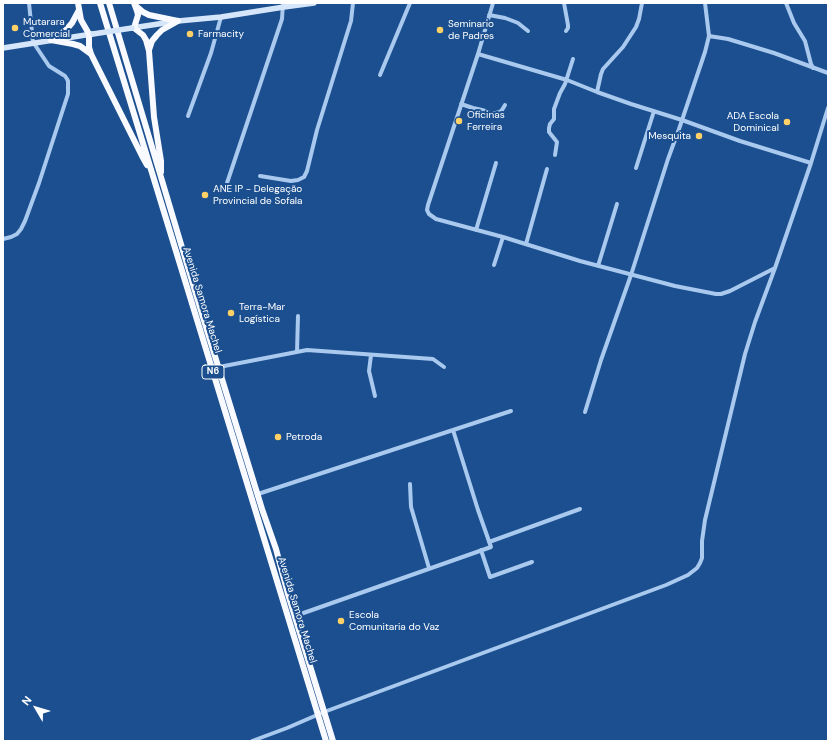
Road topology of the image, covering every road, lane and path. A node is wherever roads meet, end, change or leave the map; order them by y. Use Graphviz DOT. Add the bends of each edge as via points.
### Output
graph roads {
  1 [pos="29,3"];
  2 [pos="78,3"];
  3 [pos="100,3"];
  4 [pos="109,3"];
  5 [pos="314,3"];
  6 [pos="353,3"];
  7 [pos="410,3"];
  8 [pos="494,3"];
  9 [pos="564,3"];
  10 [pos="642,3"];
  11 [pos="705,3"];
  12 [pos="786,3"];
  13 [pos="135,4"];
  14 [pos="283,5"];
  15 [pos="79,10"];
  16 [pos="489,15"];
  17 [pos="221,17"];
  18 [pos="178,21"];
  19 [pos="133,28"];
  20 [pos="528,31"];
  21 [pos="566,31"];
  22 [pos="91,34"];
  23 [pos="709,36"];
  24 [pos="51,40"];
  25 [pos="33,42"];
  26 [pos="3,48"];
  27 [pos="149,51"];
  28 [pos="91,54"];
  29 [pos="478,54"];
  30 [pos="573,59"];
  31 [pos="814,68"];
  32 [pos="828,73"];
  33 [pos="380,75"];
  34 [pos="567,80"];
  35 [pos="597,92"];
  36 [pos="461,104"];
  37 [pos="505,105"];
  38 [pos="828,108"];
  39 [pos="654,111"];
  40 [pos="188,116"];
  41 [pos="682,120"];
  42 [pos="555,155"];
  43 [pos="496,163"];
  44 [pos="811,163"];
  45 [pos="636,168"];
  46 [pos="548,169"];
  47 [pos="152,173"];
  48 [pos="260,176"];
  49 [pos="161,177"];
  50 [pos="227,183"];
  51 [pos="617,204"];
  52 [pos="476,230"];
  53 [pos="503,237"];
  54 [pos="3,239"];
  55 [pos="526,244"];
  56 [pos="494,265"];
  57 [pos="598,266"];
  58 [pos="775,268"];
  59 [pos="631,275"];
  60 [pos="298,316"];
  61 [pos="298,352"];
  62 [pos="371,355"];
  63 [pos="219,367"];
  64 [pos="444,367"];
  65 [pos="375,396"];
  66 [pos="511,411"];
  67 [pos="585,412"];
  68 [pos="453,430"];
  69 [pos="410,484"];
  70 [pos="258,494"];
  71 [pos="580,509"];
  72 [pos="489,542"];
  73 [pos="481,550"];
  74 [pos="532,562"];
  75 [pos="429,568"];
  76 [pos="294,616"];
  77 [pos="321,713"];
  78 [pos="252,741"];
  79 [pos="326,741"];
  80 [pos="333,741"];
  1 -- 25 [label="street"];
  2 -- 15 [label="highway"];
  3 -- 47 [label="highway, Avenida Samora Machel / N6"];
  4 -- 49 [label="highway, Avenida Samora Machel / N6"];
  5 -- 14 [label="main road"];
  6 -- 48 [label="street" via="351,21 304,177 291,181"];
  7 -- 33 [label="street"];
  8 -- 16 [label="street"];
  9 -- 21 [label="street" via="568,25"];
  10 -- 35 [label="street" via="636,27 603,70"];
  11 -- 23 [label="street"];
  12 -- 31 [label="street" via="805,41"];
  13 -- 18 [label="highway" via="149,15"];
  13 -- 19 [label="highway" via="138,15"];
  14 -- 17 [label="main road"];
  14 -- 50 [label="street" via="282,20"];
  15 -- 22 [label="highway" via="81,20"];
  15 -- 24 [label="highway" via="66,30"];
  16 -- 20 [label="street" via="518,23"];
  16 -- 29 [label="street"];
  17 -- 18 [label="main road"];
  17 -- 40 [label="street"];
  18 -- 19 [label="main road"];
  18 -- 27 [label="highway" via="157,35"];
  19 -- 22 [label="main road, bridge"];
  19 -- 27 [label="highway" via="143,35"];
  22 -- 24 [label="main road"];
  22 -- 28 [label="highway"];
  23 -- 31 [label="street" via="751,46"];
  23 -- 41 [label="street"];
  24 -- 25 [label="main road"];
  24 -- 28 [label="highway" via="80,46"];
  25 -- 26 [label="main road"];
  25 -- 54 [label="street" via="49,66 65,76 68,81 68,94 25,221 17,234"];
  27 -- 49 [label="highway"];
  28 -- 47 [label="highway"];
  29 -- 34 [label="street"];
  29 -- 36 [label="street"];
  30 -- 34 [label="street"];
  31 -- 32 [label="street"];
  34 -- 35 [label="street"];
  34 -- 42 [label="street" via="549,128 557,142"];
  35 -- 39 [label="street"];
  36 -- 37 [label="street" via="482,110 491,116 500,112"];
  36 -- 52 [label="street" via="427,210 428,214 436,219"];
  38 -- 44 [label="street"];
  39 -- 41 [label="street"];
  39 -- 45 [label="street"];
  41 -- 44 [label="street"];
  41 -- 59 [label="street"];
  43 -- 52 [label="street"];
  44 -- 58 [label="street"];
  46 -- 55 [label="street"];
  47 -- 77 [label="highway, Avenida Samora Machel / N6"];
  49 -- 63 [label="highway, Avenida Samora Machel / N6"];
  51 -- 57 [label="street"];
  52 -- 53 [label="street"];
  53 -- 55 [label="street"];
  53 -- 56 [label="street"];
  55 -- 57 [label="street"];
  57 -- 59 [label="street"];
  58 -- 59 [label="street" via="719,294"];
  58 -- 77 [label="street" via="745,354 705,520 702,558 697,568 666,585"];
  59 -- 67 [label="street"];
  60 -- 61 [label="street"];
  61 -- 62 [label="street" via="307,350"];
  61 -- 63 [label="street"];
  62 -- 64 [label="street" via="433,359"];
  62 -- 65 [label="street" via="369,371"];
  63 -- 70 [label="highway, Avenida Samora Machel / N6"];
  66 -- 68 [label="street"];
  68 -- 70 [label="street"];
  68 -- 72 [label="street"];
  69 -- 75 [label="street" via="411,506"];
  70 -- 76 [label="highway, Avenida Samora Machel / N6"];
  71 -- 72 [label="street"];
  72 -- 73 [label="street" via="491,547"];
  73 -- 74 [label="street" via="490,577"];
  73 -- 75 [label="street"];
  75 -- 76 [label="street"];
  76 -- 77 [label="highway, Avenida Samora Machel / N6"];
  77 -- 78 [label="street"];
  77 -- 79 [label="highway, Avenida Samora Machel / N6"];
  77 -- 80 [label="highway, Avenida Samora Machel / N6"];
}
